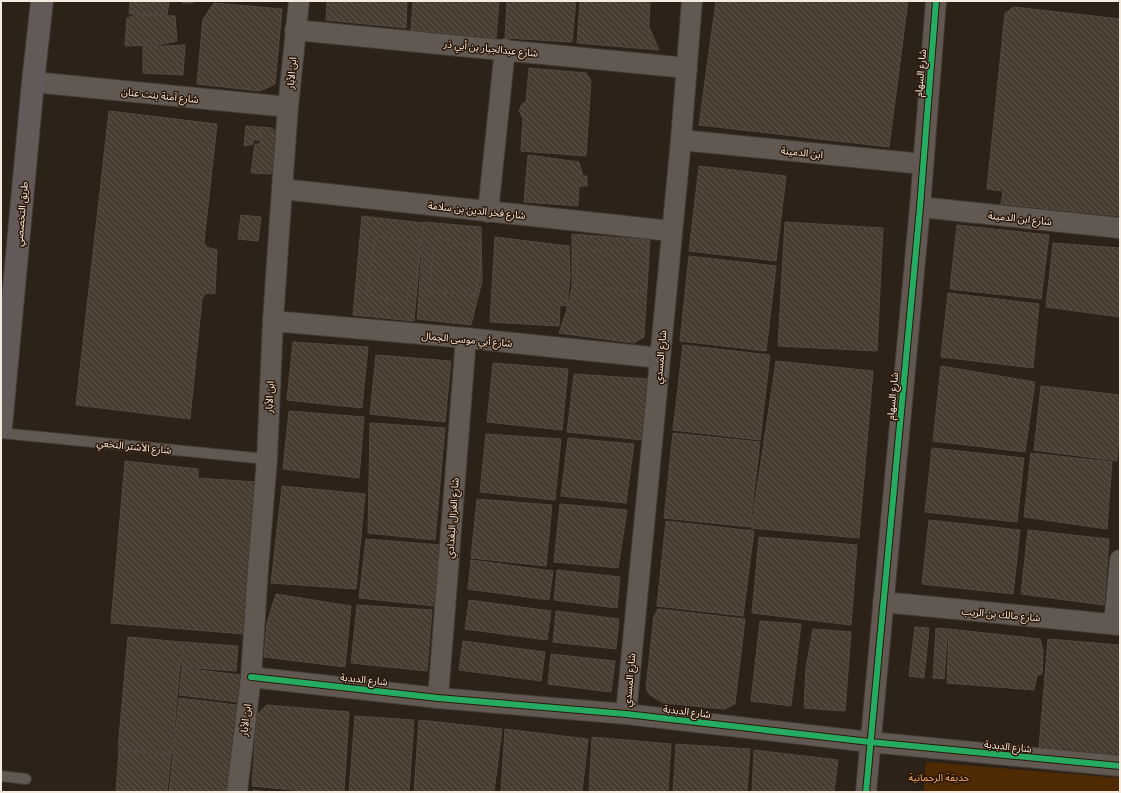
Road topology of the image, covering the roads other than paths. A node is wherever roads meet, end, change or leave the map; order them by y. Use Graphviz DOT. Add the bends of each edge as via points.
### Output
graph roads {
  1 [pos="42,1"];
  2 [pos="299,1"];
  3 [pos="692,1"];
  4 [pos="936,1"];
  5 [pos="295,30"];
  6 [pos="505,49"];
  7 [pos="687,68"];
  8 [pos="33,82"];
  9 [pos="288,107"];
  10 [pos="681,140"];
  11 [pos="923,164"];
  12 [pos="282,189"];
  13 [pos="920,207"];
  14 [pos="488,212"];
  15 [pos="1120,228"];
  16 [pos="671,231"];
  17 [pos="273,322"];
  18 [pos="466,338"];
  19 [pos="660,358"];
  20 [pos="1,427"];
  21 [pos="1,433"];
  22 [pos="267,459"];
  23 [pos="1120,560"];
  24 [pos="883,602"];
  25 [pos="1117,624"];
  26 [pos="251,677"];
  27 [pos="438,698"];
  28 [pos="626,714"];
  29 [pos="870,742"];
  30 [pos="1120,766"];
  31 [pos="1,776"];
  32 [pos="26,779"];
  33 [pos="237,792"];
  34 [pos="866,792"];
  1 -- 8 [label="main road, طريق التخصصي"];
  2 -- 5 [label="street, ابن الأبار"];
  3 -- 7 [label="street, شارع المسدي"];
  4 -- 11 [label="street, شارع السهام"];
  5 -- 6 [label="street, شارع عبدالجبار بن أبي ذر"];
  5 -- 9 [label="street, ابن الأبار"];
  6 -- 7 [label="street, شارع عبدالجبار بن أبي ذر"];
  6 -- 14 [label="street"];
  7 -- 10 [label="street, شارع المسدي"];
  8 -- 9 [label="street, شارع آمنة بنت عنان"];
  8 -- 20 [label="main road, طريق التخصصي"];
  9 -- 12 [label="street, ابن الأبار"];
  10 -- 11 [label="street, ابن الدمينة"];
  10 -- 16 [label="street, شارع المسدي"];
  11 -- 13 [label="street, شارع السهام"];
  12 -- 14 [label="street, شارع فخر الدين بن سلامة"];
  12 -- 17 [label="street, ابن الأبار"];
  13 -- 15 [label="street, شارع ابن الدمينة"];
  13 -- 24 [label="street, شارع السهام"];
  14 -- 16 [label="street, شارع فخر الدين بن سلامة"];
  16 -- 19 [label="street, شارع المسدي"];
  17 -- 18 [label="street, شارع أبي موسى الجمال"];
  17 -- 22 [label="street, ابن الأبار"];
  18 -- 19 [label="street, شارع أبي موسى الجمال"];
  18 -- 27 [label="street, شارع الغزال البغدادي"];
  19 -- 28 [label="street, شارع المسدي"];
  21 -- 22 [label="lane, شارع الأشتر النخعي"];
  22 -- 26 [label="street, ابن الأبار"];
  23 -- 25 [label="street"];
  24 -- 25 [label="street, شارع مالك بن الريب"];
  24 -- 29 [label="street, شارع السهام"];
  26 -- 27 [label="street, شارع الدبدبة"];
  26 -- 33 [label="street, ابن الأبار"];
  27 -- 28 [label="street, شارع الدبدبة"];
  28 -- 29 [label="street, شارع الدبدبة"];
  29 -- 30 [label="street, شارع الدبدبة"];
  29 -- 34 [label="street, شارع السهام"];
  31 -- 32 [label="lane"];
}
